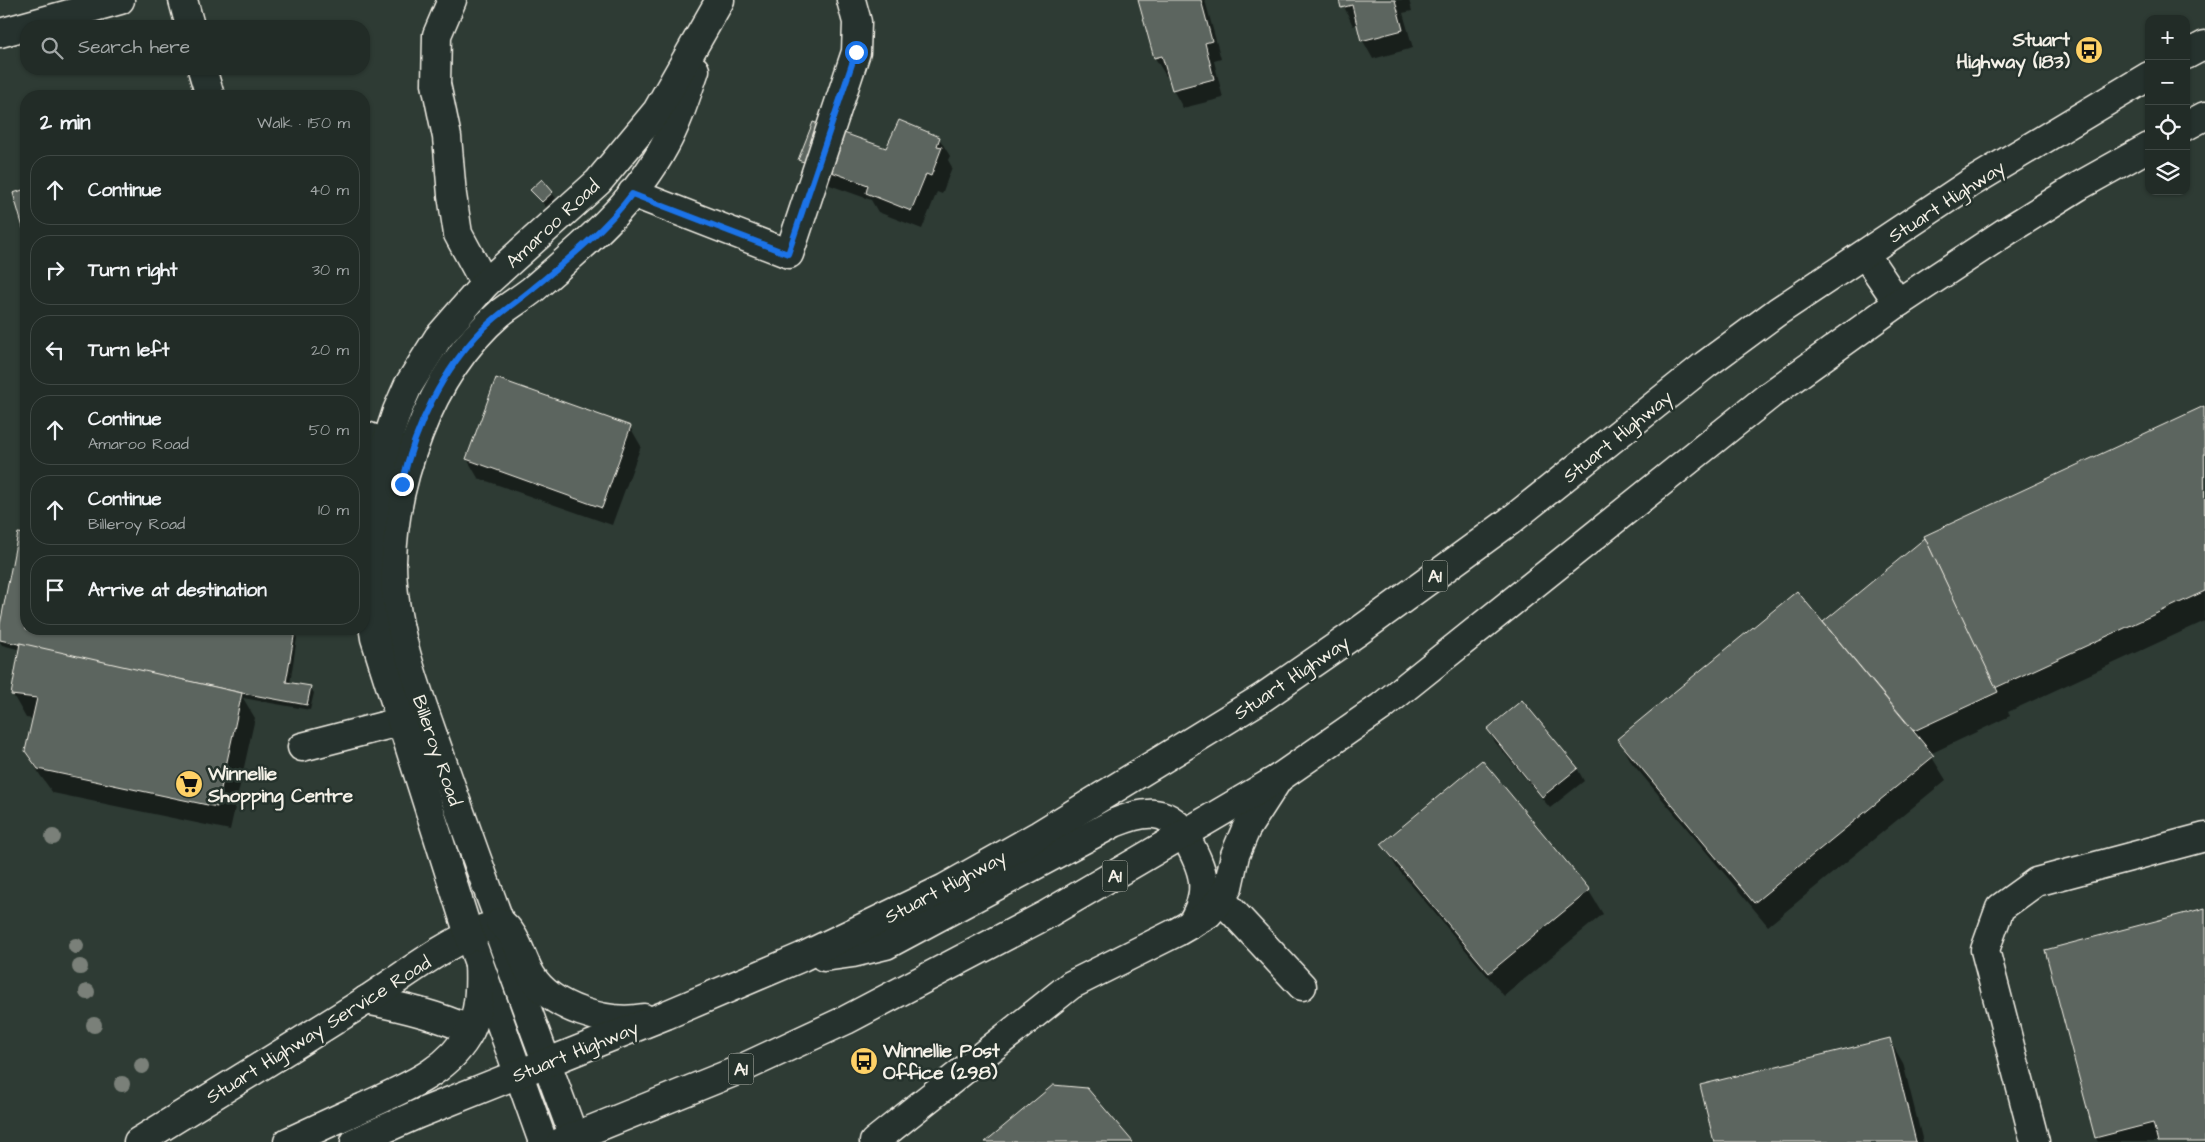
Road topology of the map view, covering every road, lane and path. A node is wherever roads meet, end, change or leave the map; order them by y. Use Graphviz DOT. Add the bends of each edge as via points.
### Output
graph roads {
  1 [pos="120,0"];
  2 [pos="183,0"];
  3 [pos="452,0"];
  4 [pos="851,0"];
  5 [pos="716,8"];
  6 [pos="47,20"];
  7 [pos="188,20"];
  8 [pos="20,28"];
  9 [pos="0,33"];
  10 [pos="2205,45"];
  11 [pos="2190,53"];
  12 [pos="204,75"];
  13 [pos="2145,78"];
  14 [pos="208,90"];
  15 [pos="2205,116"];
  16 [pos="2190,124"];
  17 [pos="2145,148"];
  18 [pos="632,194"];
  19 [pos="1865,254"];
  20 [pos="513,258"];
  21 [pos="542,280"];
  22 [pos="485,284"];
  23 [pos="1898,303"];
  24 [pos="387,444"];
  25 [pos="412,715"];
  26 [pos="302,747"];
  27 [pos="1279,778"];
  28 [pos="1184,833"];
  29 [pos="2205,837"];
  30 [pos="1221,899"];
  31 [pos="500,922"];
  32 [pos="1191,924"];
  33 [pos="469,935"];
  34 [pos="802,958"];
  35 [pos="478,964"];
  36 [pos="1302,986"];
  37 [pos="366,1000"];
  38 [pos="679,1009"];
  39 [pos="470,1030"];
  40 [pos="546,1063"];
  41 [pos="519,1074"];
  42 [pos="568,1140"];
  43 [pos="138,1142"];
  44 [pos="288,1142"];
  45 [pos="355,1142"];
  46 [pos="543,1142"];
  47 [pos="874,1142"];
  48 [pos="2035,1142"];
  1 -- 6 [label="main road"];
  2 -- 7 [label="main road"];
  3 -- 22 [label="main road" via="437,35 436,84 447,137 458,234"];
  4 -- 18 [label="main road" via="857,22 856,52 788,254"];
  5 -- 18 [label="main road, Amaroo Road" via="675,126 663,150"];
  5 -- 20 [label="main road, Amaroo Road" via="657,111 598,182"];
  8 -- 9 [label="main road"];
  10 -- 11 [label="main road"];
  12 -- 14 [label="main road"];
  13 -- 19 [label="main road, Stuart Highway / A1" via="1969,184"];
  15 -- 16 [label="main road"];
  17 -- 23 [label="main road, A1" via="2007,231"];
  18 -- 21 [label="main road, Amaroo Road"];
  19 -- 23 [label="main road"];
  19 -- 34 [label="main road, Stuart Highway / A1" via="1777,312 1705,365 1510,521 1359,632 1262,698 1039,835 936,892"];
  20 -- 21 [label="main road" via="529,256 535,260"];
  20 -- 22 [label="main road, Amaroo Road"];
  21 -- 24 [label="main road, Amaroo Road" via="496,317 462,352 427,411"];
  22 -- 24 [label="main road, Amaroo Road" via="420,364 396,411"];
  23 -- 27 [label="main road, A1" via="1770,395 1382,707"];
  24 -- 25 [label="main road, Billeroy Road" via="402,484 392,562 396,606 408,659"];
  25 -- 26 [label="main road" via="391,724"];
  25 -- 31 [label="main road, Billeroy Road"];
  25 -- 33 [label="main road, Billeroy Road"];
  27 -- 28 [label="main road, A1"];
  27 -- 30 [label="main road" via="1246,829 1235,855 1228,887"];
  28 -- 32 [label="main road" via="1203,873 1204,886 1197,915"];
  28 -- 34 [label="main road" via="1166,816 1129,817 886,945 846,954"];
  28 -- 42 [label="main road, A1" via="1044,916 846,1020 734,1072"];
  29 -- 48 [label="main road" via="2036,882 2000,908 1985,950"];
  30 -- 32 [label="main road" via="1208,914"];
  30 -- 36 [label="main road"];
  31 -- 33 [label="main road, Stuart Highway Service Road"];
  31 -- 38 [label="main road" via="508,929 536,983 564,1003 592,1015 618,1020 646,1018"];
  31 -- 40 [label="main road, Billeroy Road" via="503,944"];
  32 -- 47 [label="main road" via="1072,984"];
  33 -- 35 [label="main road, Billeroy Road"];
  33 -- 37 [label="main road, Stuart Highway Service Road"];
  34 -- 38 [label="main road, Stuart Highway / A1"];
  35 -- 39 [label="main road" via="478,999"];
  35 -- 41 [label="main road, Billeroy Road"];
  37 -- 39 [label="main road" via="413,1009"];
  37 -- 43 [label="main road, Stuart Highway Service Road"];
  38 -- 40 [label="main road, Stuart Highway / A1"];
  39 -- 44 [label="main road" via="450,1058 432,1073"];
  40 -- 41 [label="main road, Stuart Highway / A1"];
  40 -- 42 [label="main road, Billeroy Road"];
  41 -- 45 [label="main road, Stuart Highway / A1"];
  41 -- 46 [label="main road, Billeroy Road"];
}
